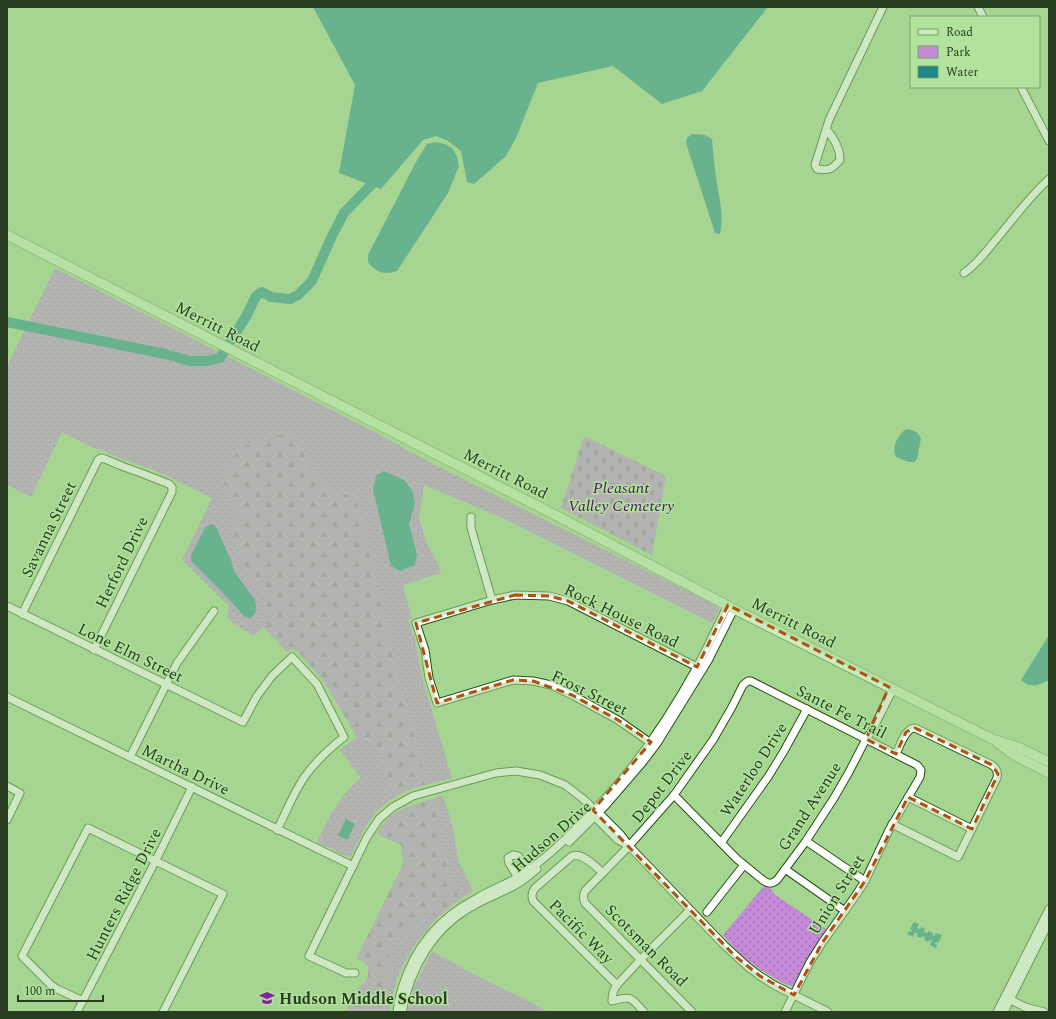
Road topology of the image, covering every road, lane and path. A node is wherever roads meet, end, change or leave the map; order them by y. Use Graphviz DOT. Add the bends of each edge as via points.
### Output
graph roads {
  1 [pos="883,7"];
  2 [pos="978,7"];
  3 [pos="983,16"];
  4 [pos="1021,88"];
  5 [pos="827,130"];
  6 [pos="1049,141"];
  7 [pos="1049,179"];
  8 [pos="7,235"];
  9 [pos="964,273"];
  10 [pos="101,458"];
  11 [pos="471,517"];
  12 [pos="492,600"];
  13 [pos="7,606"];
  14 [pos="731,607"];
  15 [pos="214,611"];
  16 [pos="22,614"];
  17 [pos="94,650"];
  18 [pos="697,667"];
  19 [pos="748,681"];
  20 [pos="166,685"];
  21 [pos="891,688"];
  22 [pos="7,697"];
  23 [pos="437,703"];
  24 [pos="806,708"];
  25 [pos="866,739"];
  26 [pos="992,739"];
  27 [pos="653,744"];
  28 [pos="896,754"];
  29 [pos="130,757"];
  30 [pos="1049,762"];
  31 [pos="921,770"];
  32 [pos="1049,773"];
  33 [pos="7,786"];
  34 [pos="192,787"];
  35 [pos="674,795"];
  36 [pos="908,797"];
  37 [pos="596,813"];
  38 [pos="7,820"];
  39 [pos="892,824"];
  40 [pos="972,829"];
  41 [pos="277,830"];
  42 [pos="806,841"];
  43 [pos="721,843"];
  44 [pos="629,846"];
  45 [pos="156,860"];
  46 [pos="744,865"];
  47 [pos="353,866"];
  48 [pos="785,870"];
  49 [pos="530,871"];
  50 [pos="603,873"];
  51 [pos="519,879"];
  52 [pos="865,881"];
  53 [pos="583,897"];
  54 [pos="1049,909"];
  55 [pos="690,910"];
  56 [pos="845,911"];
  57 [pos="707,912"];
  58 [pos="1049,922"];
  59 [pos="641,959"];
  60 [pos="355,973"];
  61 [pos="617,985"];
  62 [pos="794,995"];
  63 [pos="1008,998"];
  64 [pos="83,1001"];
  65 [pos="77,1012"];
  66 [pos="163,1012"];
  67 [pos="397,1012"];
  68 [pos="402,1012"];
  69 [pos="644,1012"];
  70 [pos="692,1012"];
  71 [pos="785,1012"];
  72 [pos="828,1012"];
  73 [pos="997,1012"];
  74 [pos="1004,1012"];
  75 [pos="1044,1012"];
  1 -- 5 [label="street"];
  2 -- 3 [label="street"];
  4 -- 6 [label="street"];
  5 -- 5 [label="street" via="840,152 840,160 827,171 818,169 815,165"];
  7 -- 9 [label="street" via="1035,192 986,252"];
  8 -- 14 [label="main road, Merritt Road"];
  10 -- 16 [label="street, Savanna Street"];
  10 -- 17 [label="street, Herford Drive" via="169,484 172,492"];
  11 -- 12 [label="street" via="471,528"];
  12 -- 18 [label="street, Rock House Road" via="515,595 533,595 568,601"];
  12 -- 23 [label="street, Rock House Road" via="416,623"];
  13 -- 16 [label="street, Lone Elm Street"];
  14 -- 18 [label="street, Hudson Drive"];
  14 -- 21 [label="main road, Merritt Road"];
  14 -- 27 [label="street, Hudson Drive" via="708,661"];
  15 -- 20 [label="street" via="177,663"];
  16 -- 17 [label="street, Lone Elm Street"];
  17 -- 20 [label="street, Lone Elm Street"];
  18 -- 27 [label="street, Hudson Drive"];
  19 -- 24 [label="street, Sante Fe Trail"];
  19 -- 35 [label="street, Depot Drive" via="743,685 710,745"];
  20 -- 29 [label="street"];
  20 -- 41 [label="street, Lone Elm Street" via="242,722 272,676 292,657 316,684 344,737 318,760 306,775"];
  21 -- 25 [label="street, Grand Avenue" via="869,727"];
  21 -- 26 [label="main road, Merritt Road"];
  22 -- 29 [label="street, Martha Drive"];
  23 -- 27 [label="street, Frost Street" via="513,680 533,681 551,685 572,695 618,720"];
  24 -- 25 [label="street, Sante Fe Trail"];
  24 -- 43 [label="street, Waterloo Drive" via="771,773"];
  25 -- 28 [label="street, Sante Fe Trail"];
  25 -- 42 [label="street, Grand Avenue" via="838,791"];
  26 -- 30 [label="main road, Merritt Road" via="1018,747"];
  26 -- 32 [label="main road, Merritt Road" via="1014,755"];
  27 -- 37 [label="street, Hudson Drive" via="642,754"];
  28 -- 31 [label="street, Sante Fe Trail" via="917,765"];
  28 -- 40 [label="street" via="906,732 915,728 992,765 998,774 997,778"];
  29 -- 34 [label="street, Martha Drive"];
  31 -- 36 [label="street, Union Street" via="920,777"];
  33 -- 38 [label="street" via="20,793"];
  34 -- 41 [label="street, Martha Drive"];
  34 -- 45 [label="street, Hunters Ridge Drive"];
  35 -- 43 [label="street"];
  35 -- 44 [label="street, Depot Drive"];
  36 -- 39 [label="street, Union Street"];
  36 -- 40 [label="street"];
  37 -- 44 [label="street" via="618,840"];
  37 -- 47 [label="street" via="565,785 540,775 516,771 496,773 413,796 393,807 379,819"];
  37 -- 49 [label="street, Hudson Drive"];
  39 -- 40 [label="street" via="958,857"];
  39 -- 52 [label="street, Union Street"];
  41 -- 47 [label="street, Martha Drive"];
  42 -- 48 [label="street, Grand Avenue"];
  42 -- 52 [label="street"];
  43 -- 46 [label="street"];
  44 -- 50 [label="street, Depot Drive"];
  44 -- 55 [label="street"];
  45 -- 64 [label="street, Hunters Ridge Drive"];
  45 -- 64 [label="street" via="88,828 22,956 50,984"];
  45 -- 66 [label="street" via="223,894"];
  46 -- 48 [label="street, Grand Avenue" via="764,881 771,883"];
  46 -- 57 [label="street"];
  47 -- 60 [label="street" via="309,956 346,973"];
  48 -- 56 [label="street"];
  49 -- 51 [label="street, Hudson Drive"];
  49 -- 51 [label="street" via="518,856 508,858"];
  50 -- 53 [label="street, Depot Drive" via="585,891"];
  50 -- 61 [label="street, Pacific Way" via="576,854 535,888 532,898"];
  51 -- 67 [label="street, Hudson Drive" via="477,897 452,912 433,931 412,962"];
  51 -- 68 [label="street, Hudson Drive" via="460,914 441,931 417,966"];
  52 -- 56 [label="street, Union Street"];
  53 -- 59 [label="street, Scotsman Road" via="585,903"];
  54 -- 63 [label="street"];
  55 -- 59 [label="street"];
  55 -- 62 [label="street" via="748,967"];
  56 -- 62 [label="street, Union Street" via="810,962"];
  58 -- 63 [label="street"];
  59 -- 61 [label="street"];
  59 -- 70 [label="street, Scotsman Road"];
  61 -- 69 [label="street" via="612,1001 630,998"];
  62 -- 71 [label="street, Union Street"];
  62 -- 72 [label="street"];
  63 -- 73 [label="street"];
  63 -- 74 [label="street"];
  63 -- 75 [label="street" via="1025,1007"];
  64 -- 65 [label="street, Hunters Ridge Drive"];
}
